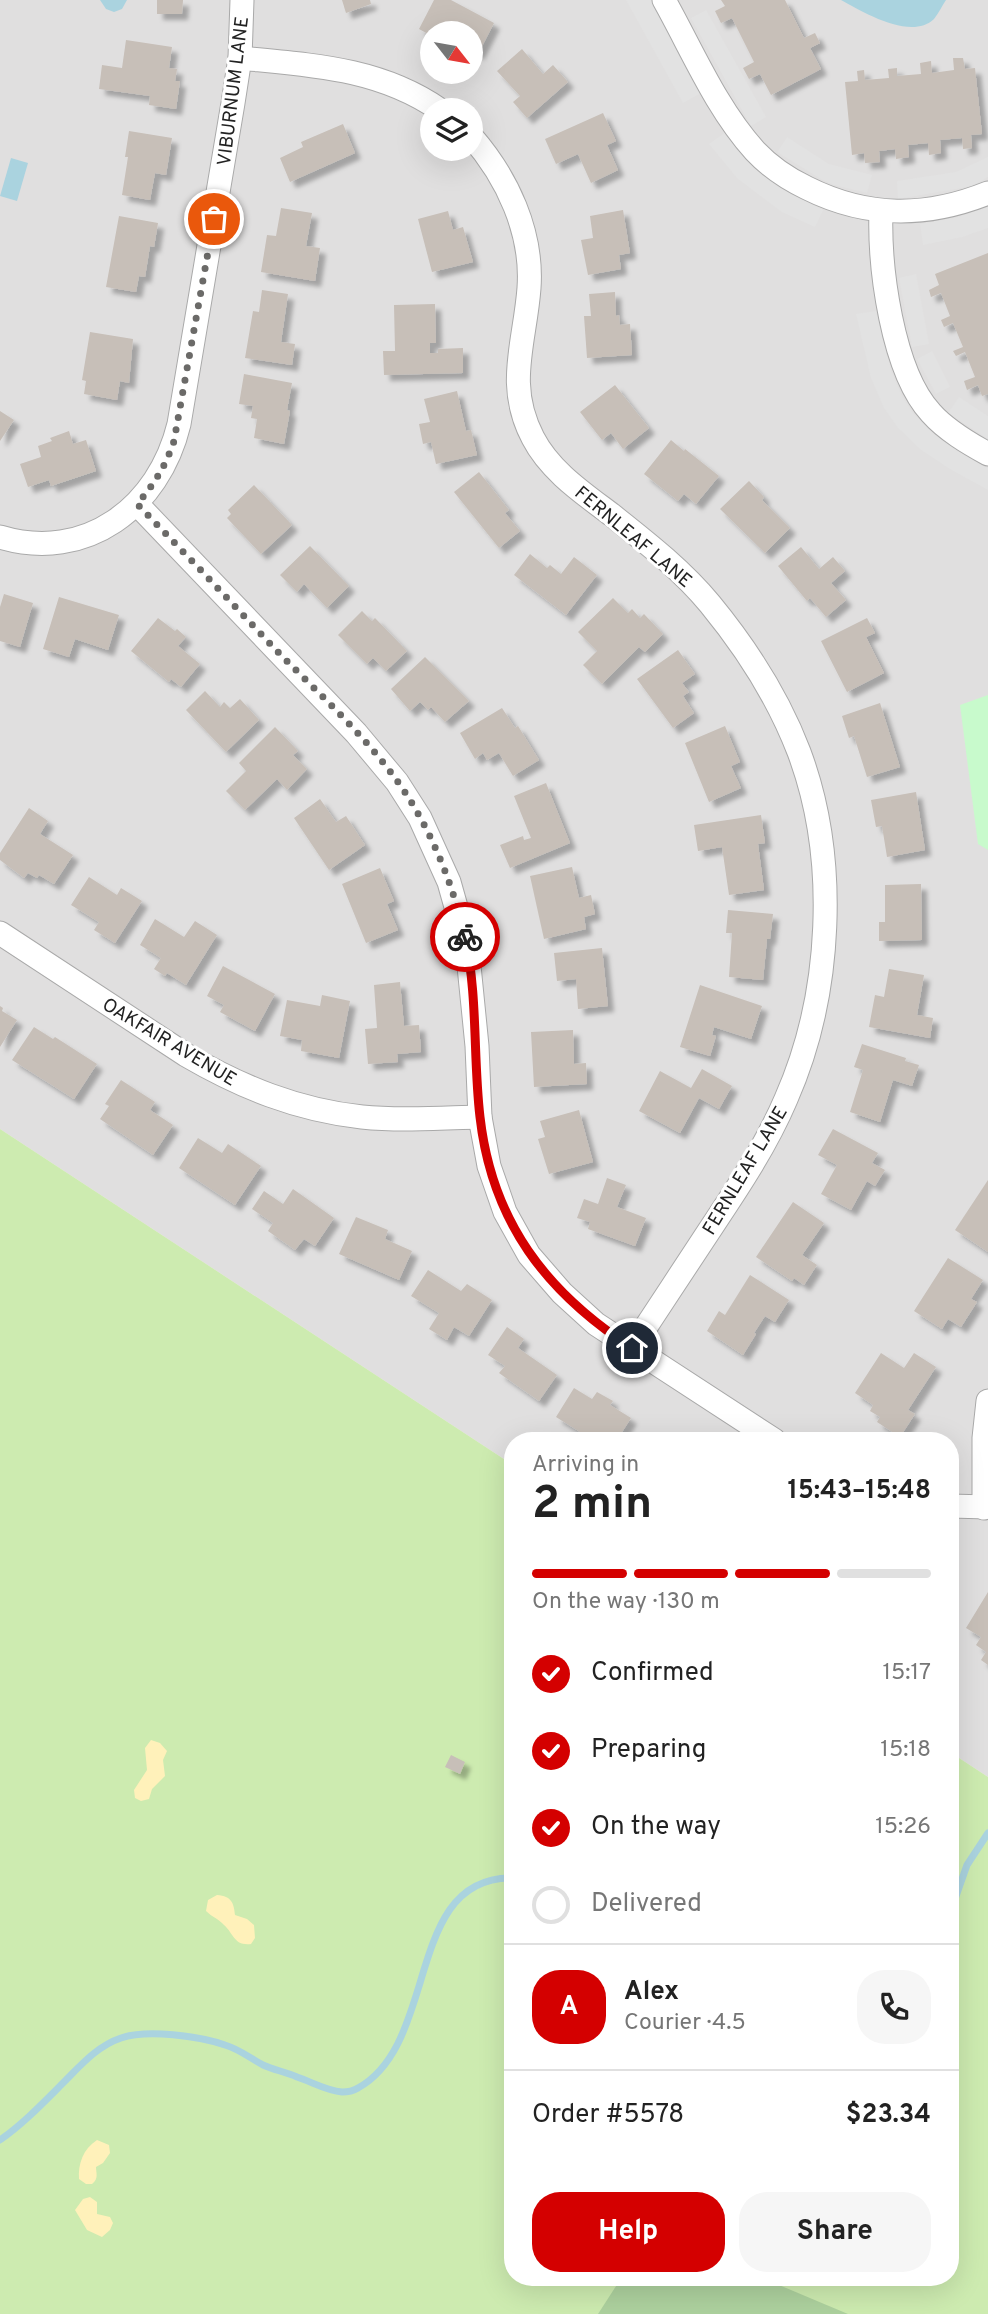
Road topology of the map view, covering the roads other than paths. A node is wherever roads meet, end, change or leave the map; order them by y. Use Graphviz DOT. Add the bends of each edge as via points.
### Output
graph roads {
  1 [pos="242,0"];
  2 [pos="664,0"];
  3 [pos="240,58"];
  4 [pos="420,98"];
  5 [pos="483,150"];
  6 [pos="988,193"];
  7 [pos="881,211"];
  8 [pos="988,454"];
  9 [pos="137,504"];
  10 [pos="0,537"];
  11 [pos="0,933"];
  12 [pos="480,1116"];
  13 [pos="632,1348"];
  14 [pos="988,1401"];
  15 [pos="763,1432"];
  16 [pos="959,1506"];
  17 [pos="986,1508"];
  1 -- 3 [label="street, VIBURNUM LANE"];
  2 -- 7 [label="street" via="734,123 765,161 824,196"];
  3 -- 4 [label="street" via="358,72"];
  3 -- 9 [label="street, VIBURNUM LANE" via="179,424 170,454"];
  5 -- 13 [label="street, FERNLEAF LANE" via="511,195 528,258 529,286 517,374 527,425 559,473 693,585 753,661 800,756 824,869 821,983 808,1040 786,1099 744,1178"];
  6 -- 7 [label="street" via="939,208"];
  7 -- 8 [label="street" via="885,286 914,388 939,421"];
  9 -- 10 [label="street, VIBURNUM LANE" via="80,538 42,544"];
  9 -- 12 [label="street" via="356,733 415,809 445,870 467,946"];
  11 -- 12 [label="street, OAKFAIR AVENUE" via="186,1055 267,1096 363,1117"];
  12 -- 13 [label="street" via="496,1190 529,1255 579,1310"];
  13 -- 15 [label="street"];
  14 -- 17 [label="street"];
  16 -- 17 [label="street"];
}
